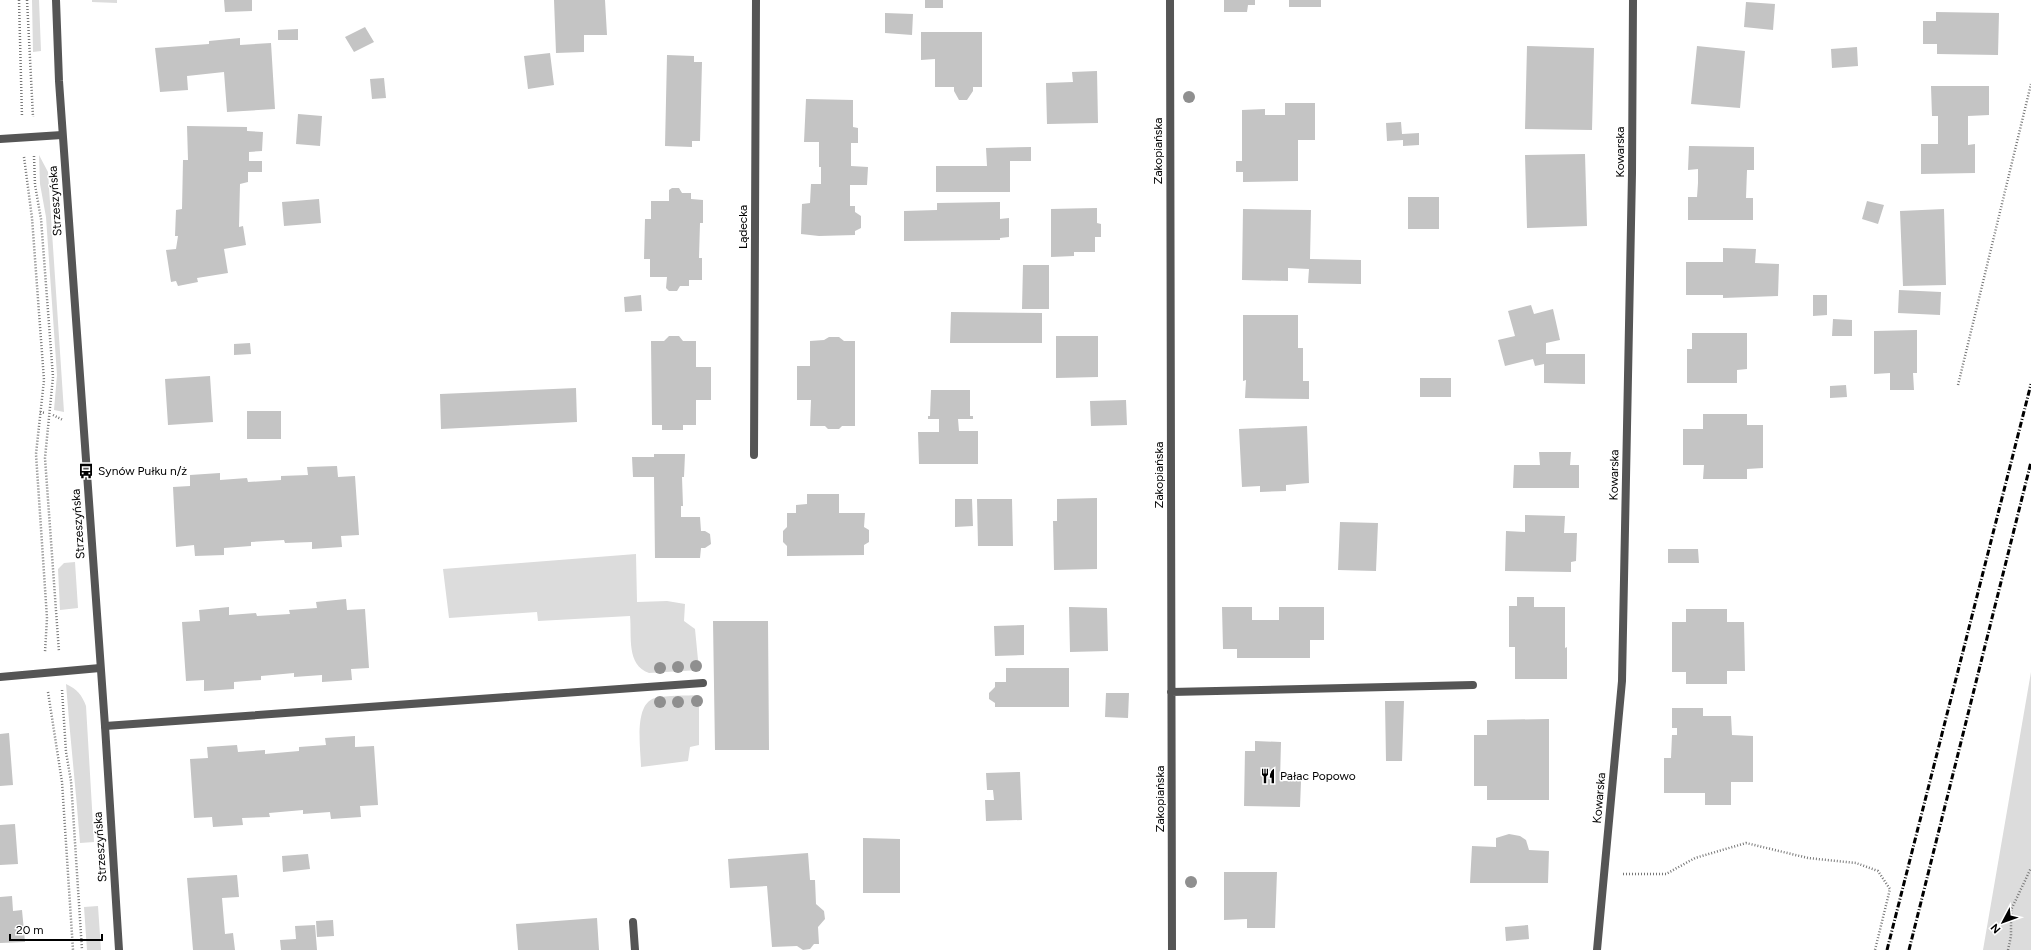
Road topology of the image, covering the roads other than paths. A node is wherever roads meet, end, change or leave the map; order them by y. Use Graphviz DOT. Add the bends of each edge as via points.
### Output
graph roads {
  1 [pos="56,0"];
  2 [pos="756,0"];
  3 [pos="1170,0"];
  4 [pos="1633,0"];
  5 [pos="62,135"];
  6 [pos="0,139"];
  7 [pos="754,455"];
  8 [pos="100,668"];
  9 [pos="0,677"];
  10 [pos="703,683"];
  11 [pos="1473,685"];
  12 [pos="1171,692"];
  13 [pos="105,726"];
  14 [pos="633,922"];
  15 [pos="119,950"];
  16 [pos="635,950"];
  17 [pos="1172,950"];
  18 [pos="1597,950"];
  1 -- 5 [label="street, Strzeszyńska"];
  2 -- 7 [label="street, Lądecka"];
  3 -- 12 [label="street, Zakopiańska"];
  4 -- 18 [label="street, Kowarska" via="1622,681"];
  5 -- 6 [label="street"];
  5 -- 8 [label="street, Strzeszyńska"];
  8 -- 9 [label="street"];
  8 -- 13 [label="street, Strzeszyńska"];
  10 -- 13 [label="street"];
  11 -- 12 [label="street"];
  12 -- 17 [label="street, Zakopiańska"];
  13 -- 15 [label="street, Strzeszyńska"];
  14 -- 16 [label="street"];
}
